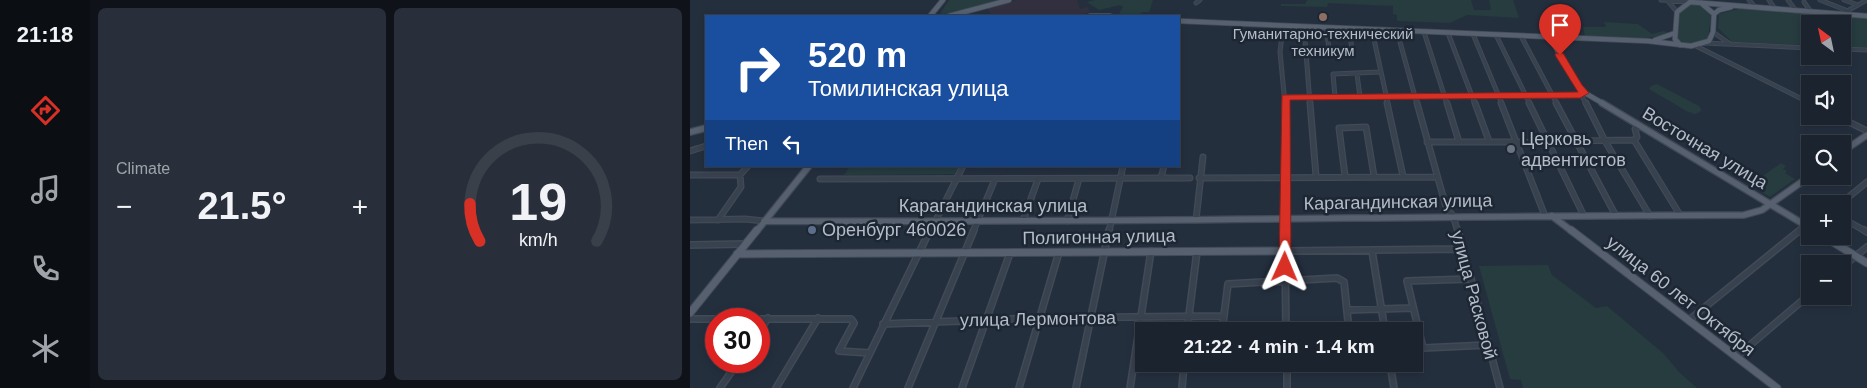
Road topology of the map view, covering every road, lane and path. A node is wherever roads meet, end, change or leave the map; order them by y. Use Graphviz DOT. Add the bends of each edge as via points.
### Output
graph roads {
  1 [pos="943,0"];
  2 [pos="1009,0"];
  3 [pos="1200,0"];
  4 [pos="1661,0"];
  5 [pos="1667,0"];
  6 [pos="1729,0"];
  7 [pos="1749,0"];
  8 [pos="1768,0"];
  9 [pos="1788,0"];
  10 [pos="1820,0"];
  11 [pos="1844,0"];
  12 [pos="1867,0"];
  13 [pos="1689,1"];
  14 [pos="1710,2"];
  15 [pos="1804,2"];
  16 [pos="1196,3"];
  17 [pos="1701,3"];
  18 [pos="1858,5"];
  19 [pos="1735,6"];
  20 [pos="1755,7"];
  21 [pos="1775,9"];
  22 [pos="1796,10"];
  23 [pos="1677,12"];
  24 [pos="1811,12"];
  25 [pos="1850,13"];
  26 [pos="1714,14"];
  27 [pos="933,15"];
  28 [pos="952,15"];
  29 [pos="1867,16"];
  30 [pos="1180,21"];
  31 [pos="1283,26"];
  32 [pos="1304,27"];
  33 [pos="1326,28"];
  34 [pos="1349,29"];
  35 [pos="1372,30"];
  36 [pos="1397,31"];
  37 [pos="1424,32"];
  38 [pos="1713,32"];
  39 [pos="1448,33"];
  40 [pos="1675,33"];
  41 [pos="1473,34"];
  42 [pos="1496,35"];
  43 [pos="1521,36"];
  44 [pos="1550,37"];
  45 [pos="1648,41"];
  46 [pos="1704,44"];
  47 [pos="1680,45"];
  48 [pos="1731,45"];
  49 [pos="1696,46"];
  50 [pos="1801,48"];
  51 [pos="1851,49"];
  52 [pos="1867,50"];
  53 [pos="1330,55"];
  54 [pos="1353,56"];
  55 [pos="1380,72"];
  56 [pos="1357,74"];
  57 [pos="1582,94"];
  58 [pos="1526,95"];
  59 [pos="1553,95"];
  60 [pos="1445,96"];
  61 [pos="1471,96"];
  62 [pos="1498,96"];
  63 [pos="1285,97"];
  64 [pos="1309,97"];
  65 [pos="1335,97"];
  66 [pos="1360,97"];
  67 [pos="1387,97"];
  68 [pos="1415,97"];
  69 [pos="1801,98"];
  70 [pos="1851,124"];
  71 [pos="1640,126"];
  72 [pos="705,128"];
  73 [pos="690,132"];
  74 [pos="1867,133"];
  75 [pos="1634,140"];
  76 [pos="1489,141"];
  77 [pos="1565,141"];
  78 [pos="1577,141"];
  79 [pos="1606,141"];
  80 [pos="1428,142"];
  81 [pos="1460,142"];
  82 [pos="1517,142"];
  83 [pos="1526,142"];
  84 [pos="1537,142"];
  85 [pos="1547,142"];
  86 [pos="1556,142"];
  87 [pos="1851,145"];
  88 [pos="705,146"];
  89 [pos="690,151"];
  90 [pos="1203,157"];
  91 [pos="747,167"];
  92 [pos="808,167"];
  93 [pos="963,167"];
  94 [pos="1123,167"];
  95 [pos="1164,167"];
  96 [pos="690,175"];
  97 [pos="740,175"];
  98 [pos="1316,176"];
  99 [pos="1345,176"];
  100 [pos="1374,176"];
  101 [pos="1404,176"];
  102 [pos="1437,176"];
  103 [pos="1285,177"];
  104 [pos="820,178"];
  105 [pos="1079,178"];
  106 [pos="1120,178"];
  107 [pos="1161,178"];
  108 [pos="1190,178"];
  109 [pos="1200,178"];
  110 [pos="957,179"];
  111 [pos="995,179"];
  112 [pos="1038,179"];
  113 [pos="1867,182"];
  114 [pos="1801,183"];
  115 [pos="1851,195"];
  116 [pos="1770,205"];
  117 [pos="1680,215"];
  118 [pos="1453,216"];
  119 [pos="1548,216"];
  120 [pos="1563,216"];
  121 [pos="1584,216"];
  122 [pos="1616,216"];
  123 [pos="1650,216"];
  124 [pos="1286,218"];
  125 [pos="690,220"];
  126 [pos="718,220"];
  127 [pos="1196,220"];
  128 [pos="764,221"];
  129 [pos="1022,221"];
  130 [pos="1067,221"];
  131 [pos="1112,221"];
  132 [pos="936,222"];
  133 [pos="978,222"];
  134 [pos="1801,223"];
  135 [pos="1851,223"];
  136 [pos="1567,227"];
  137 [pos="1801,232"];
  138 [pos="1867,232"];
  139 [pos="736,244"];
  140 [pos="745,244"];
  141 [pos="690,245"];
  142 [pos="1838,245"];
  143 [pos="1867,247"];
  144 [pos="1462,249"];
  145 [pos="1151,251"];
  146 [pos="1196,251"];
  147 [pos="1286,251"];
  148 [pos="1372,251"];
  149 [pos="1059,252"];
  150 [pos="1105,252"];
  151 [pos="965,253"];
  152 [pos="1010,253"];
  153 [pos="737,254"];
  154 [pos="919,254"];
  155 [pos="1856,256"];
  156 [pos="1851,260"];
  157 [pos="1867,263"];
  158 [pos="1470,279"];
  159 [pos="1285,282"];
  160 [pos="1801,302"];
  161 [pos="1413,308"];
  162 [pos="1381,309"];
  163 [pos="1348,310"];
  164 [pos="690,313"];
  165 [pos="1188,316"];
  166 [pos="1223,316"];
  167 [pos="770,318"];
  168 [pos="818,318"];
  169 [pos="1039,318"];
  170 [pos="1091,318"];
  171 [pos="1141,318"];
  172 [pos="690,319"];
  173 [pos="705,319"];
  174 [pos="986,320"];
  175 [pos="1689,320"];
  176 [pos="936,322"];
  177 [pos="1188,322"];
  178 [pos="1223,322"];
  179 [pos="1286,322"];
  180 [pos="1349,322"];
  181 [pos="1383,322"];
  182 [pos="883,324"];
  183 [pos="1487,345"];
  184 [pos="870,353"];
  185 [pos="1736,357"];
  186 [pos="1183,372"];
  187 [pos="1287,372"];
  188 [pos="1391,372"];
  189 [pos="731,373"];
  190 [pos="720,388"];
  191 [pos="776,388"];
  192 [pos="853,388"];
  193 [pos="908,388"];
  194 [pos="962,388"];
  195 [pos="1019,388"];
  196 [pos="1076,388"];
  197 [pos="1130,388"];
  198 [pos="1182,388"];
  199 [pos="1287,388"];
  200 [pos="1394,388"];
  201 [pos="1500,388"];
  202 [pos="1777,388"];
  1 -- 27 [label="main road"];
  2 -- 28 [label="main road"];
  3 -- 16 [label="street"];
  4 -- 5 [label="street"];
  5 -- 13 [label="street"];
  5 -- 23 [label="street"];
  6 -- 19 [label="street"];
  7 -- 20 [label="street"];
  8 -- 21 [label="street"];
  9 -- 22 [label="street"];
  10 -- 25 [label="street"];
  11 -- 18 [label="street"];
  12 -- 18 [label="street"];
  13 -- 17 [label="main road"];
  13 -- 23 [label="main road"];
  14 -- 17 [label="main road"];
  14 -- 19 [label="main road"];
  15 -- 24 [label="street"];
  17 -- 26 [label="main road"];
  18 -- 25 [label="street"];
  19 -- 20 [label="main road"];
  19 -- 26 [label="main road"];
  20 -- 21 [label="main road"];
  21 -- 22 [label="main road"];
  22 -- 24 [label="main road"];
  23 -- 40 [label="main road"];
  24 -- 25 [label="main road"];
  25 -- 29 [label="main road"];
  26 -- 38 [label="main road"];
  30 -- 31 [label="main road"];
  31 -- 32 [label="main road"];
  31 -- 63 [label="street" via="1279,45"];
  32 -- 33 [label="main road"];
  32 -- 64 [label="street"];
  33 -- 34 [label="main road"];
  33 -- 53 [label="street"];
  34 -- 35 [label="main road"];
  34 -- 54 [label="street"];
  35 -- 36 [label="main road"];
  35 -- 55 [label="street"];
  36 -- 37 [label="main road"];
  36 -- 68 [label="street, улица Расковой"];
  37 -- 39 [label="main road"];
  37 -- 60 [label="street"];
  38 -- 46 [label="main road"];
  38 -- 48 [label="street"];
  39 -- 41 [label="main road"];
  39 -- 61 [label="street"];
  40 -- 45 [label="main road"];
  40 -- 47 [label="main road" via="1675,41"];
  41 -- 42 [label="main road"];
  41 -- 62 [label="street"];
  42 -- 43 [label="main road"];
  42 -- 58 [label="street"];
  43 -- 44 [label="main road"];
  43 -- 59 [label="street"];
  44 -- 45 [label="main road"];
  44 -- 57 [label="main road"];
  45 -- 47 [label="main road"];
  46 -- 48 [label="street"];
  46 -- 49 [label="main road"];
  47 -- 49 [label="main road"];
  48 -- 50 [label="street"];
  49 -- 69 [label="street"];
  51 -- 52 [label="street"];
  55 -- 56 [label="street"];
  55 -- 67 [label="street"];
  56 -- 65 [label="street" via="1333,74"];
  56 -- 66 [label="street"];
  57 -- 59 [label="street"];
  57 -- 71 [label="main road, Восточная улица"];
  57 -- 79 [label="street"];
  58 -- 59 [label="street"];
  58 -- 62 [label="street"];
  58 -- 85 [label="street"];
  59 -- 78 [label="street"];
  60 -- 61 [label="street"];
  60 -- 68 [label="street"];
  60 -- 81 [label="street"];
  61 -- 62 [label="street"];
  61 -- 76 [label="street"];
  62 -- 82 [label="street"];
  63 -- 64 [label="street"];
  63 -- 103 [label="street"];
  64 -- 65 [label="street"];
  64 -- 98 [label="street"];
  65 -- 66 [label="street"];
  66 -- 67 [label="street"];
  67 -- 68 [label="street"];
  67 -- 101 [label="street"];
  68 -- 80 [label="street, улица Расковой"];
  70 -- 74 [label="street"];
  71 -- 75 [label="street" via="1635,129 1637,137"];
  71 -- 116 [label="main road, Восточная улица"];
  72 -- 73 [label="main road"];
  74 -- 87 [label="main road"];
  75 -- 79 [label="street"];
  75 -- 117 [label="street"];
  76 -- 81 [label="street"];
  76 -- 82 [label="street"];
  77 -- 78 [label="street"];
  78 -- 79 [label="street"];
  78 -- 122 [label="street"];
  79 -- 123 [label="street"];
  80 -- 81 [label="street"];
  80 -- 102 [label="street, улица Расковой"];
  82 -- 83 [label="street"];
  82 -- 119 [label="street"];
  84 -- 85 [label="street"];
  85 -- 86 [label="street"];
  85 -- 121 [label="street"];
  88 -- 89 [label="street"];
  90 -- 109 [label="street"];
  91 -- 97 [label="street"];
  92 -- 128 [label="main road"];
  93 -- 110 [label="street"];
  94 -- 106 [label="street"];
  95 -- 107 [label="street"];
  96 -- 97 [label="street"];
  97 -- 126 [label="street" via="741,187"];
  98 -- 99 [label="street"];
  98 -- 103 [label="street"];
  99 -- 100 [label="street"];
  99 -- 100 [label="street" via="1339,128 1366,128"];
  100 -- 101 [label="street"];
  101 -- 102 [label="street"];
  102 -- 118 [label="street, улица Расковой" via="1446,207"];
  103 -- 109 [label="street"];
  103 -- 124 [label="street"];
  104 -- 110 [label="street"];
  105 -- 106 [label="street"];
  105 -- 112 [label="street"];
  105 -- 130 [label="street"];
  106 -- 107 [label="street"];
  106 -- 131 [label="street"];
  107 -- 108 [label="street"];
  109 -- 127 [label="street"];
  110 -- 111 [label="street"];
  110 -- 132 [label="street"];
  111 -- 112 [label="street"];
  111 -- 133 [label="street"];
  112 -- 129 [label="street"];
  113 -- 115 [label="street"];
  114 -- 116 [label="main road, Карагандинская улица"];
  116 -- 117 [label="main road, Карагандинская улица" via="1744,215"];
  116 -- 134 [label="main road, Восточная улица"];
  117 -- 123 [label="main road, Карагандинская улица"];
  118 -- 119 [label="main road, Карагандинская улица"];
  118 -- 124 [label="main road, Карагандинская улица"];
  118 -- 144 [label="street, улица Расковой"];
  119 -- 120 [label="main road, Карагандинская улица"];
  119 -- 136 [label="main road, улица 60 лет Октября"];
  120 -- 121 [label="main road, Карагандинская улица"];
  120 -- 136 [label="main road"];
  121 -- 122 [label="main road, Карагандинская улица"];
  122 -- 123 [label="main road, Карагандинская улица"];
  124 -- 127 [label="main road, Карагандинская улица"];
  124 -- 147 [label="main road"];
  125 -- 126 [label="street"];
  126 -- 128 [label="street"];
  127 -- 131 [label="main road, Карагандинская улица"];
  128 -- 132 [label="main road, Карагандинская улица"];
  128 -- 140 [label="main road"];
  129 -- 130 [label="main road, Карагандинская улица"];
  129 -- 133 [label="main road, Карагандинская улица"];
  130 -- 131 [label="main road, Карагандинская улица"];
  131 -- 150 [label="street"];
  132 -- 133 [label="main road, Карагандинская улица"];
  132 -- 154 [label="street"];
  133 -- 151 [label="street"];
  135 -- 138 [label="street"];
  136 -- 175 [label="main road, улица 60 лет Октября"];
  137 -- 175 [label="street"];
  139 -- 140 [label="street"];
  139 -- 141 [label="street"];
  139 -- 153 [label="street"];
  140 -- 153 [label="main road"];
  142 -- 155 [label="main road"];
  143 -- 155 [label="street"];
  144 -- 148 [label="street, Полигонная улица"];
  144 -- 158 [label="street, улица Расковой"];
  145 -- 146 [label="main road, Полигонная улица"];
  145 -- 150 [label="main road, Полигонная улица"];
  145 -- 171 [label="street"];
  146 -- 147 [label="main road, Полигонная улица"];
  146 -- 165 [label="street"];
  147 -- 148 [label="street, Полигонная улица"];
  147 -- 159 [label="street"];
  148 -- 162 [label="street"];
  149 -- 150 [label="main road, Полигонная улица"];
  149 -- 152 [label="main road, Полигонная улица"];
  149 -- 169 [label="street"];
  150 -- 170 [label="street"];
  151 -- 152 [label="main road, Полигонная улица"];
  151 -- 154 [label="main road, Полигонная улица"];
  151 -- 176 [label="street"];
  152 -- 174 [label="street"];
  153 -- 154 [label="main road, Полигонная улица"];
  153 -- 164 [label="main road"];
  154 -- 182 [label="street"];
  155 -- 156 [label="street"];
  155 -- 157 [label="main road"];
  158 -- 161 [label="street" via="1408,281"];
  158 -- 183 [label="street, улица Расковой"];
  159 -- 163 [label="street" via="1341,279"];
  159 -- 166 [label="street" via="1228,284"];
  159 -- 179 [label="street"];
  160 -- 185 [label="street"];
  161 -- 162 [label="street"];
  161 -- 183 [label="street" via="1423,348"];
  162 -- 163 [label="street"];
  162 -- 181 [label="street"];
  163 -- 180 [label="street"];
  165 -- 166 [label="street, улица Лермонтова"];
  165 -- 171 [label="street, улица Лермонтова"];
  165 -- 177 [label="street"];
  166 -- 178 [label="street"];
  167 -- 168 [label="street"];
  168 -- 184 [label="street" via="854,321 840,351"];
  168 -- 191 [label="street"];
  169 -- 170 [label="street, улица Лермонтова"];
  169 -- 174 [label="street, улица Лермонтова"];
  169 -- 195 [label="street"];
  170 -- 171 [label="street, улица Лермонтова"];
  170 -- 196 [label="street"];
  171 -- 197 [label="street"];
  172 -- 173 [label="street"];
  174 -- 176 [label="street, улица Лермонтова"];
  174 -- 194 [label="street"];
  175 -- 185 [label="main road, улица 60 лет Октября"];
  176 -- 182 [label="street, улица Лермонтова"];
  176 -- 193 [label="street"];
  182 -- 184 [label="street"];
  183 -- 201 [label="street, улица Расковой"];
  184 -- 192 [label="street"];
  185 -- 202 [label="main road, улица 60 лет Октября"];
  186 -- 198 [label="street"];
  187 -- 199 [label="street"];
  188 -- 200 [label="street"];
  189 -- 190 [label="street"];
}
